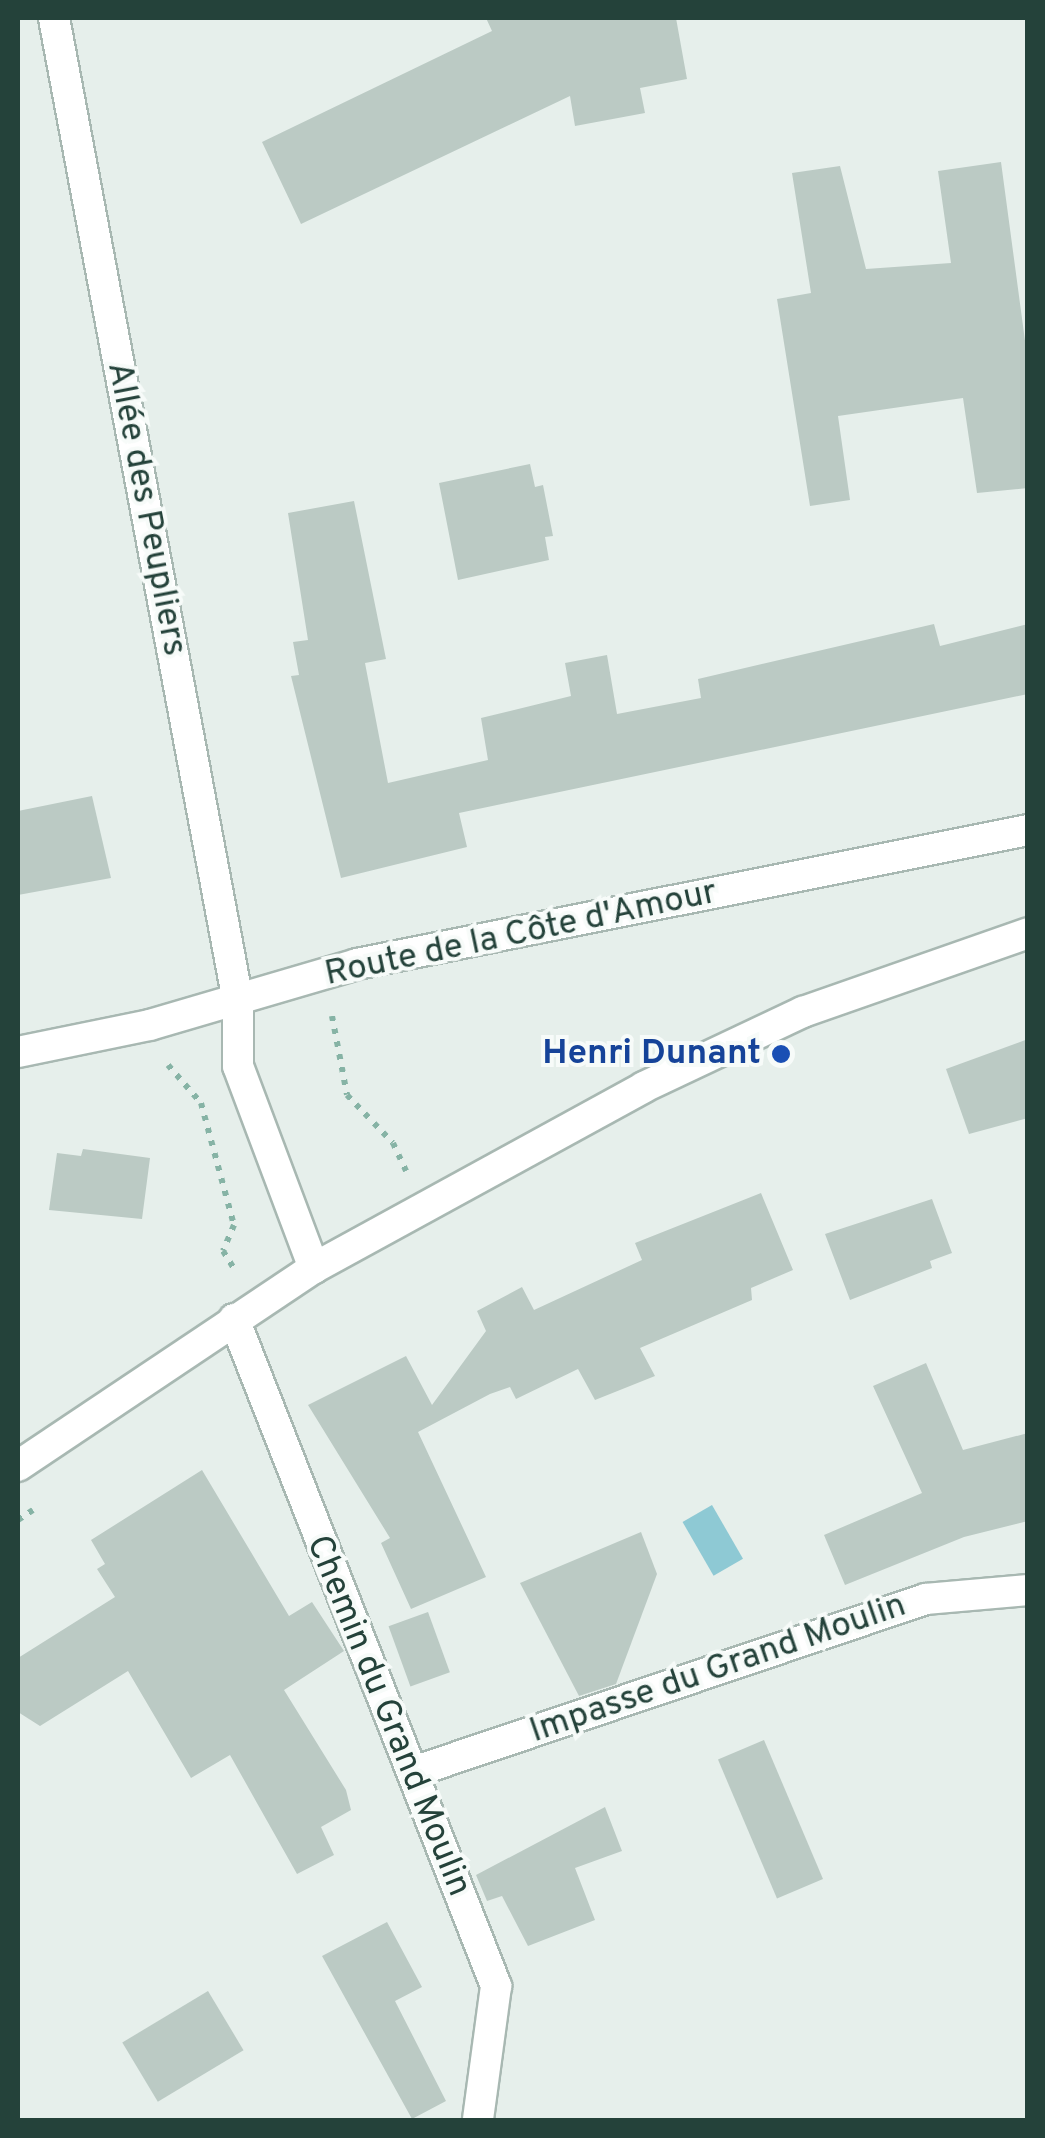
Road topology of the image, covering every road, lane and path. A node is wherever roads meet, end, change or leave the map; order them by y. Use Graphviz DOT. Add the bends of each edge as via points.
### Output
graph roads {
  1 [pos="54,18"];
  2 [pos="1028,830"];
  3 [pos="1028,933"];
  4 [pos="324,973"];
  5 [pos="238,1001"];
  6 [pos="150,1025"];
  7 [pos="18,1052"];
  8 [pos="422,1209"];
  9 [pos="314,1268"];
  10 [pos="245,1311"];
  11 [pos="18,1466"];
  12 [pos="1028,1590"];
  13 [pos="413,1772"];
  14 [pos="478,2120"];
  1 -- 5 [label="street, Allée des Peupliers"];
  2 -- 4 [label="street, Route de la Côte d'Amour"];
  3 -- 8 [label="street" via="803,1012 644,1087"];
  4 -- 5 [label="street, Route de la Côte d'Amour"];
  4 -- 8 [label="path" via="348,1095 393,1143"];
  5 -- 6 [label="street, Route de la Côte d'Amour"];
  5 -- 9 [label="street, Allée des Peupliers" via="238,1066"];
  6 -- 7 [label="street, Route de la Côte d'Amour"];
  6 -- 10 [label="path" via="159,1056 201,1103 234,1225 223,1252"];
  8 -- 9 [label="street"];
  9 -- 10 [label="street"];
  10 -- 11 [label="street"];
  10 -- 13 [label="street, Chemin du Grand Moulin"];
  12 -- 13 [label="street, Impasse du Grand Moulin" via="926,1599"];
  13 -- 14 [label="street, Chemin du Grand Moulin" via="496,1986"];
}
